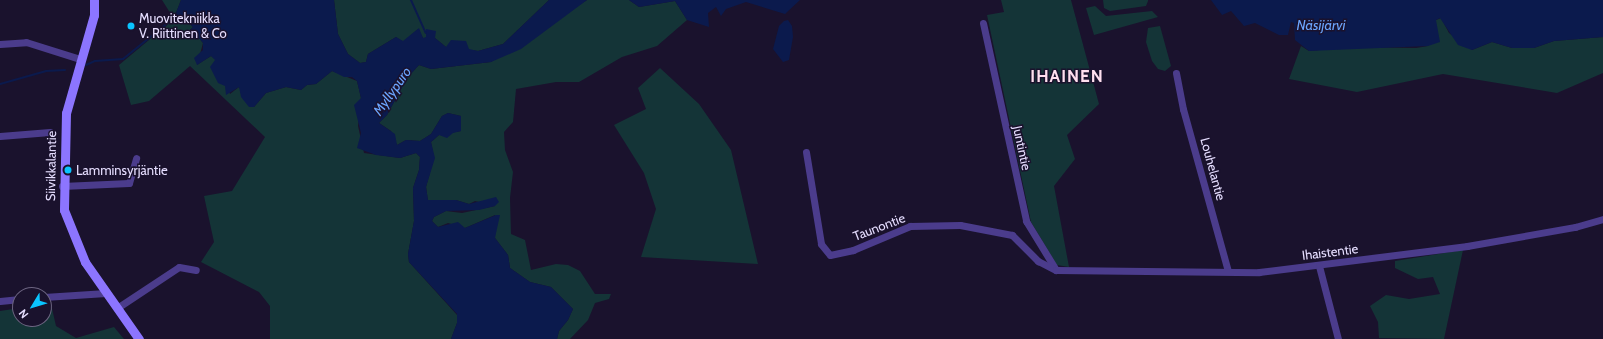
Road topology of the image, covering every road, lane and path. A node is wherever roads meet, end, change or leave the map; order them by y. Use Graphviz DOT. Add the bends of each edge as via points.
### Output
graph roads {
  1 [pos="94,0"];
  2 [pos="983,23"];
  3 [pos="0,44"];
  4 [pos="80,59"];
  5 [pos="1176,73"];
  6 [pos="50,132"];
  7 [pos="0,136"];
  8 [pos="806,152"];
  9 [pos="136,158"];
  10 [pos="62,186"];
  11 [pos="1603,219"];
  12 [pos="1320,266"];
  13 [pos="196,270"];
  14 [pos="1056,270"];
  15 [pos="1228,271"];
  16 [pos="106,293"];
  17 [pos="52,296"];
  18 [pos="12,300"];
  19 [pos="0,301"];
  20 [pos="117,308"];
  21 [pos="139,339"];
  22 [pos="1338,339"];
  1 -- 4 [label="main road, Siivikkalantie" via="94,15"];
  2 -- 14 [label="street, Juntintie" via="1026,221"];
  3 -- 4 [label="street" via="26,42"];
  4 -- 10 [label="main road, Siivikkalantie" via="66,113"];
  5 -- 15 [label="street, Louhelantie" via="1183,109"];
  6 -- 7 [label="street"];
  8 -- 14 [label="street, Taunontie" via="821,244 830,255 852,250 910,226 960,225 1012,235 1038,262"];
  9 -- 10 [label="street" via="129,183"];
  10 -- 16 [label="main road, Siivikkalantie" via="68,223 85,262"];
  11 -- 12 [label="street, Ihaistentie" via="1563,230 1467,246"];
  12 -- 15 [label="street, Ihaistentie" via="1259,272"];
  12 -- 22 [label="street"];
  13 -- 20 [label="street" via="179,267"];
  14 -- 15 [label="street, Ihaistentie"];
  16 -- 17 [label="street"];
  16 -- 20 [label="main road, Siivikkalantie"];
  18 -- 19 [label="street"];
  20 -- 21 [label="main road, Siivikkalantie"];
}
